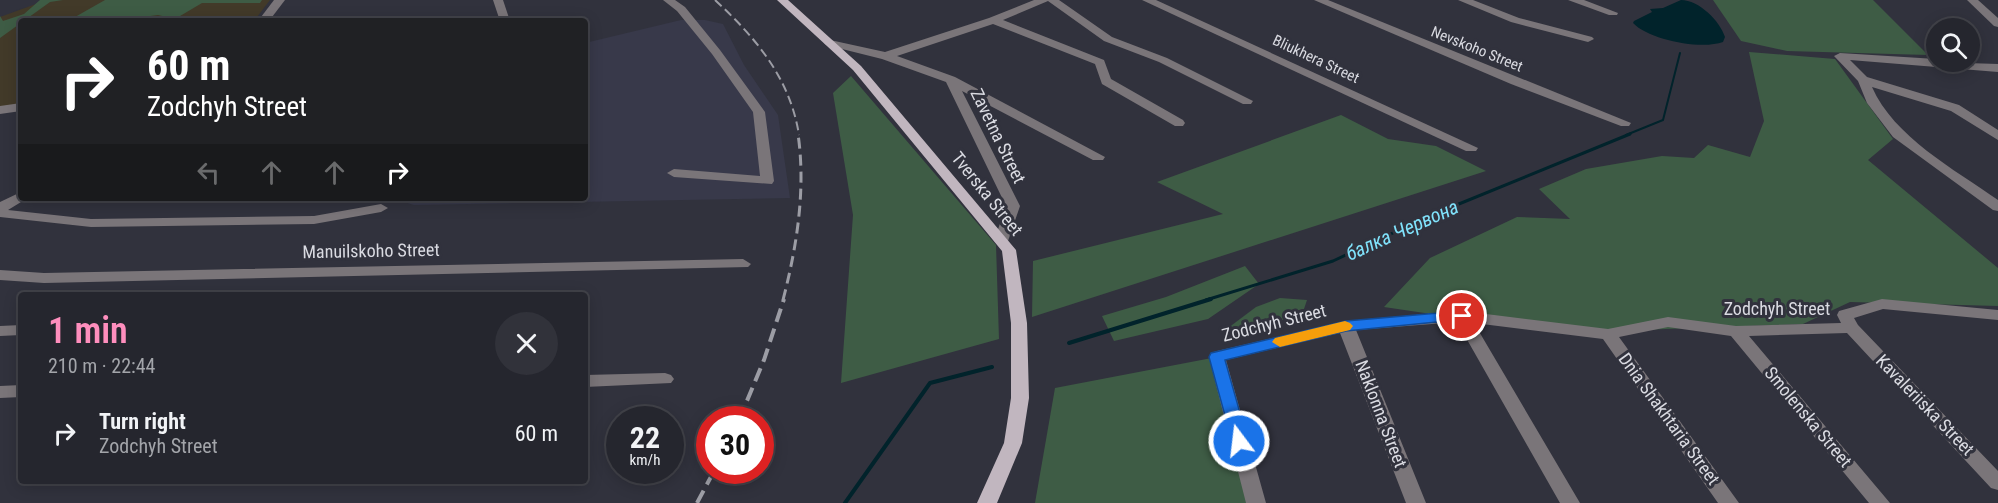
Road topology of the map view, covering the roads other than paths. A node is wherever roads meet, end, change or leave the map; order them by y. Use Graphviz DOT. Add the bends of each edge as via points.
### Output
graph roads {
  1 [pos="280,0"];
  2 [pos="498,0"];
  3 [pos="668,0"];
  4 [pos="782,0"];
  5 [pos="1043,0"];
  6 [pos="1052,0"];
  7 [pos="1147,0"];
  8 [pos="1319,0"];
  9 [pos="1463,0"];
  10 [pos="1573,0"];
  11 [pos="1972,0"];
  12 [pos="1612,13"];
  13 [pos="265,18"];
  14 [pos="504,18"];
  15 [pos="993,20"];
  16 [pos="1998,24"];
  17 [pos="1588,39"];
  18 [pos="830,43"];
  19 [pos="886,56"];
  20 [pos="1998,68"];
  21 [pos="951,80"];
  22 [pos="1863,80"];
  23 [pos="1247,101"];
  24 [pos="18,107"];
  25 [pos="0,110"];
  26 [pos="1179,123"];
  27 [pos="1625,123"];
  28 [pos="1998,136"];
  29 [pos="1471,148"];
  30 [pos="1098,157"];
  31 [pos="674,173"];
  32 [pos="18,198"];
  33 [pos="1998,207"];
  34 [pos="0,208"];
  35 [pos="381,208"];
  36 [pos="0,213"];
  37 [pos="1001,241"];
  38 [pos="743,264"];
  39 [pos="0,275"];
  40 [pos="1998,315"];
  41 [pos="1462,316"];
  42 [pos="1346,326"];
  43 [pos="1851,328"];
  44 [pos="0,330"];
  45 [pos="18,330"];
  46 [pos="1736,332"];
  47 [pos="1608,334"];
  48 [pos="665,379"];
  49 [pos="588,381"];
  50 [pos="18,391"];
  51 [pos="0,392"];
  52 [pos="1998,483"];
  53 [pos="987,503"];
  54 [pos="1256,503"];
  55 [pos="1416,503"];
  56 [pos="1570,503"];
  57 [pos="1729,503"];
  58 [pos="1880,503"];
  1 -- 13 [label="street"];
  2 -- 14 [label="street"];
  3 -- 31 [label="street" via="681,9 716,52 759,112 767,181"];
  4 -- 18 [label="main road, Tverska Street"];
  5 -- 15 [label="street"];
  6 -- 23 [label="street" via="1108,39 1163,60"];
  7 -- 29 [label="street, Bliukhera Street"];
  8 -- 27 [label="street, Nevskoho Street"];
  9 -- 17 [label="street" via="1515,20"];
  10 -- 12 [label="street"];
  11 -- 16 [label="street"];
  15 -- 19 [label="street"];
  15 -- 26 [label="street" via="1100,62 1106,81"];
  18 -- 19 [label="street"];
  18 -- 37 [label="main road, Tverska Street" via="857,68"];
  19 -- 21 [label="street"];
  20 -- 22 [label="street" via="1840,56"];
  21 -- 30 [label="street"];
  21 -- 37 [label="street, Zavetna Street" via="1013,206"];
  22 -- 28 [label="street" via="1955,108"];
  22 -- 33 [label="street" via="1873,103 1898,134"];
  24 -- 25 [label="street"];
  32 -- 34 [label="street"];
  35 -- 36 [label="street, Manuilskoho Street" via="314,220 91,224"];
  37 -- 53 [label="main road, Tverska Street" via="1009,250 1019,323 1020,398 1013,442"];
  38 -- 39 [label="street, Manuilskoho Street" via="44,278"];
  40 -- 43 [label="street, Zodchyh Street" via="1882,304 1845,315"];
  41 -- 42 [label="street, Zodchyh Street"];
  41 -- 47 [label="street, Zodchyh Street"];
  41 -- 56 [label="street"];
  42 -- 54 [label="street, Zodchyh Street" via="1217,357"];
  42 -- 55 [label="street, Naklonna Street"];
  43 -- 46 [label="street, Zodchyh Street"];
  43 -- 52 [label="street, Kavaleriiska Street"];
  44 -- 45 [label="street"];
  46 -- 47 [label="street, Zodchyh Street" via="1668,322"];
  46 -- 58 [label="street, Smolenska Street"];
  47 -- 57 [label="street, Dnia Shakhtaria Street"];
  48 -- 49 [label="street"];
  50 -- 51 [label="street"];
}
